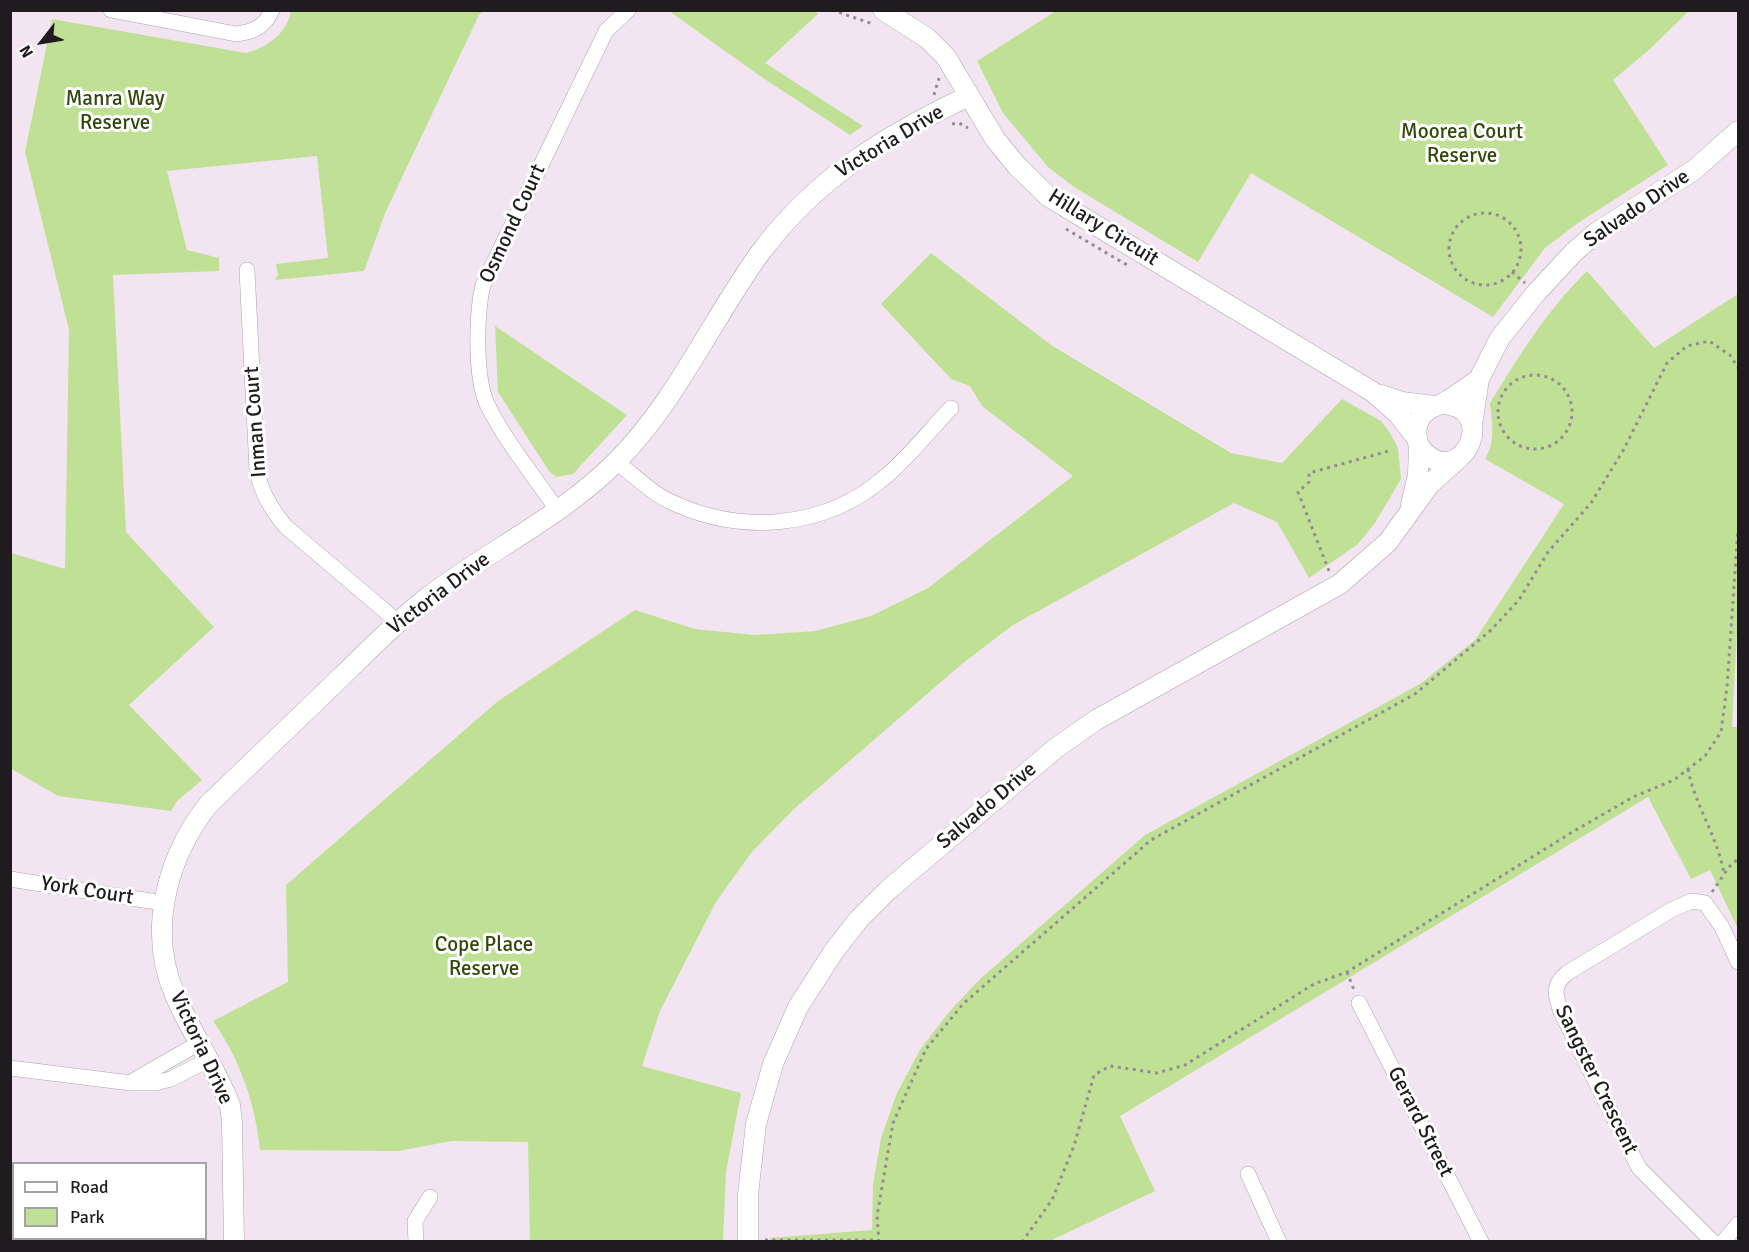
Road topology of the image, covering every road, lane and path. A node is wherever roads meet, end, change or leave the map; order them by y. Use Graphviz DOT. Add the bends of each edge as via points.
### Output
graph roads {
  1 [pos="111,10"];
  2 [pos="272,10"];
  3 [pos="628,10"];
  4 [pos="832,10"];
  5 [pos="882,19"];
  6 [pos="936,72"];
  7 [pos="969,96"];
  8 [pos="935,98"];
  9 [pos="1738,131"];
  10 [pos="247,270"];
  11 [pos="1512,272"];
  12 [pos="1528,285"];
  13 [pos="1738,368"];
  14 [pos="1479,379"];
  15 [pos="1373,392"];
  16 [pos="1438,405"];
  17 [pos="951,408"];
  18 [pos="1472,426"];
  19 [pos="1418,441"];
  20 [pos="1559,441"];
  21 [pos="1389,451"];
  22 [pos="1460,457"];
  23 [pos="616,462"];
  24 [pos="1409,510"];
  25 [pos="558,511"];
  26 [pos="1738,529"];
  27 [pos="1329,571"];
  28 [pos="398,622"];
  29 [pos="1688,769"];
  30 [pos="1738,858"];
  31 [pos="1724,874"];
  32 [pos="10,879"];
  33 [pos="163,903"];
  34 [pos="1705,903"];
  35 [pos="1738,962"];
  36 [pos="1347,972"];
  37 [pos="1359,1003"];
  38 [pos="204,1051"];
  39 [pos="10,1068"];
  40 [pos="1248,1173"];
  41 [pos="430,1197"];
  42 [pos="1738,1224"];
  43 [pos="748,1241"];
  44 [pos="878,1241"];
  45 [pos="234,1242"];
  46 [pos="416,1242"];
  47 [pos="1022,1242"];
  48 [pos="1279,1242"];
  49 [pos="1481,1242"];
  50 [pos="1713,1242"];
  51 [pos="1723,1242"];
  1 -- 2 [label="street" via="236,34 261,27"];
  3 -- 25 [label="street, Osmond Court" via="606,31 483,285 480,299 481,372 487,403"];
  4 -- 5 [label="path"];
  5 -- 7 [label="street, Hillary Circuit" via="927,38 946,57"];
  6 -- 8 [label="path" via="939,81"];
  7 -- 15 [label="street, Hillary Circuit" via="995,139 1049,196"];
  7 -- 23 [label="street, Victoria Drive" via="915,121 856,158 814,192 760,254 677,383"];
  9 -- 14 [label="street, Salvado Drive" via="1694,170 1596,233 1574,252 1500,338"];
  10 -- 28 [label="street, Inman Court" via="261,489 285,526"];
  11 -- 11 [label="path" via="1488,284 1462,276 1451,262 1449,252 1457,225 1474,214 1504,218 1520,243 1518,263"];
  11 -- 12 [label="path"];
  13 -- 44 [label="path" via="1730,355 1709,341 1687,346 1667,363 1624,449 1591,503 1548,552 1519,600 1491,630 1415,694 1151,840 963,1004 926,1049 893,1123 877,1216"];
  14 -- 16 [label="street, Salvado Drive"];
  14 -- 18 [label="street, Salvado Drive"];
  15 -- 16 [label="street, Hillary Circuit" via="1402,402"];
  15 -- 19 [label="street, Hillary Circuit" via="1398,414"];
  16 -- 18 [label="street" via="1450,405 1464,412"];
  16 -- 19 [label="street, Salvado Drive" via="1420,418"];
  17 -- 23 [label="street" via="885,477 853,500 823,513 779,523 739,523 697,514 665,499"];
  18 -- 22 [label="street, Salvado Drive" via="1471,443"];
  19 -- 22 [label="street" via="1432,459 1451,461"];
  19 -- 24 [label="street, Salvado Drive" via="1418,476"];
  20 -- 20 [label="path" via="1537,450 1514,444 1505,435 1497,414 1503,392 1511,383 1532,375 1544,376 1563,388 1572,409 1567,432"];
  21 -- 27 [label="path" via="1309,473 1309,482 1298,492"];
  22 -- 24 [label="street, Salvado Drive"];
  23 -- 25 [label="street, Victoria Drive"];
  24 -- 43 [label="street, Salvado Drive" via="1388,542 1340,584 1096,720 1056,748 859,919 798,1007 773,1064 756,1124 748,1194"];
  25 -- 28 [label="street, Victoria Drive" via="448,583"];
  26 -- 29 [label="path" via="1721,732 1705,756"];
  28 -- 33 [label="street, Victoria Drive" via="190,827"];
  29 -- 31 [label="path" via="1693,793 1721,856"];
  29 -- 36 [label="path" via="1574,831"];
  30 -- 31 [label="path"];
  31 -- 34 [label="path"];
  32 -- 33 [label="street, York Court"];
  33 -- 38 [label="street, Victoria Drive" via="163,951 174,992"];
  34 -- 35 [label="street" via="1722,927"];
  34 -- 50 [label="street, Sangster Crescent" via="1692,901 1673,909 1567,973 1559,979 1554,993 1639,1168"];
  36 -- 37 [label="path"];
  36 -- 47 [label="path" via="1314,984 1185,1065 1157,1073 1110,1066 1094,1075 1074,1146 1052,1200"];
  37 -- 49 [label="street, Gerard Street"];
  38 -- 39 [label="street" via="131,1083"];
  38 -- 45 [label="street, Victoria Drive" via="224,1090 232,1122"];
  40 -- 48 [label="street"];
  41 -- 46 [label="street" via="416,1221"];
  42 -- 51 [label="street"];
  43 -- 44 [label="path"];
}
